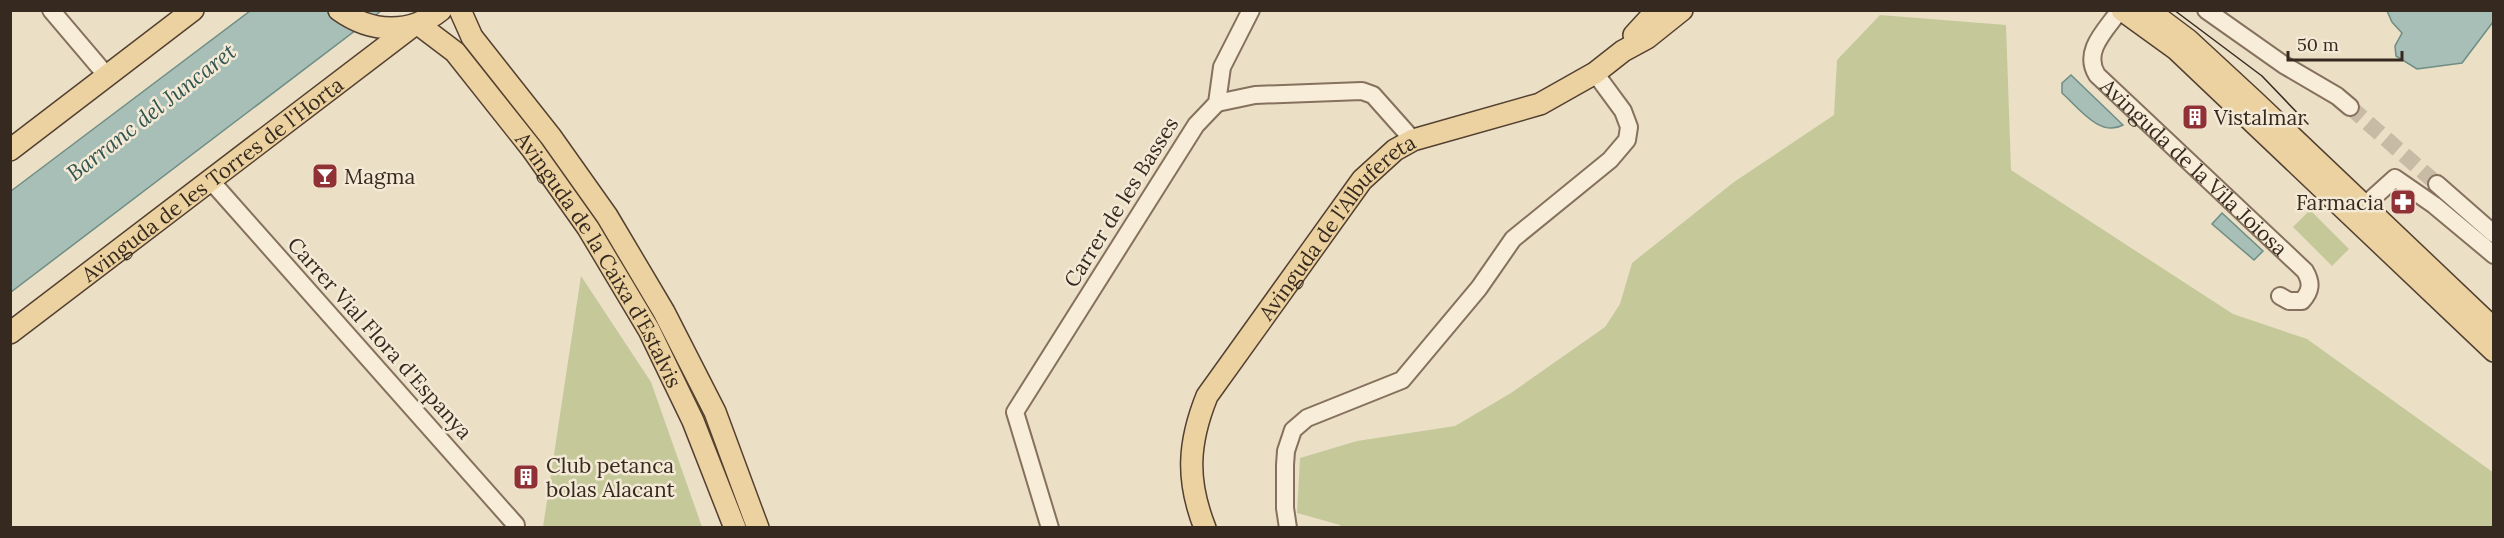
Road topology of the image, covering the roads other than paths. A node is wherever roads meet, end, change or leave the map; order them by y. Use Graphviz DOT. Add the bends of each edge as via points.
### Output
graph roads {
  1 [pos="51,10"];
  2 [pos="193,10"];
  3 [pos="339,10"];
  4 [pos="441,10"];
  5 [pos="460,10"];
  6 [pos="1251,10"];
  7 [pos="1657,10"];
  8 [pos="1682,10"];
  9 [pos="2121,10"];
  10 [pos="2148,10"];
  11 [pos="2206,10"];
  12 [pos="416,25"];
  13 [pos="1623,51"];
  14 [pos="1594,73"];
  15 [pos="107,76"];
  16 [pos="1217,103"];
  17 [pos="2350,107"];
  18 [pos="1413,140"];
  19 [pos="10,150"];
  20 [pos="211,181"];
  21 [pos="2437,184"];
  22 [pos="2361,213"];
  23 [pos="2493,234"];
  24 [pos="2493,255"];
  25 [pos="2280,296"];
  26 [pos="2493,329"];
  27 [pos="10,333"];
  28 [pos="2493,351"];
  29 [pos="516,525"];
  30 [pos="735,528"];
  31 [pos="758,528"];
  32 [pos="1050,528"];
  33 [pos="1205,528"];
  34 [pos="1288,528"];
  1 -- 15 [label="street"];
  2 -- 15 [label="main road"];
  3 -- 12 [label="main road" via="353,20 379,28"];
  4 -- 12 [label="main road, Avinguda de les Torres de l'Horta"];
  5 -- 31 [label="main road, Avinguda de la Caixa d'Estalvis" via="472,38 551,137 607,216 664,312 715,412"];
  6 -- 16 [label="street" via="1222,67"];
  7 -- 13 [label="main road, Avinguda de l'Albufereta" via="1638,28"];
  8 -- 13 [label="main road, Avinguda de l'Albufereta" via="1647,38"];
  9 -- 22 [label="main road, Avinguda de la Vila Joiosa" via="2176,49"];
  9 -- 25 [label="street, Avinguda de la Vila Joiosa" via="2093,49 2092,68 2305,271 2310,281 2302,301"];
  10 -- 22 [label="main road, Avinguda de la Vila Joiosa" via="2188,40"];
  11 -- 17 [label="street"];
  12 -- 20 [label="main road, Avinguda de les Torres de l'Horta"];
  12 -- 30 [label="main road, Avinguda de la Caixa d'Estalvis" via="455,52 588,228 649,330 688,411"];
  13 -- 14 [label="main road, Avinguda de l'Albufereta"];
  14 -- 18 [label="main road, Avinguda de l'Albufereta" via="1540,104"];
  14 -- 34 [label="street" via="1623,111 1629,127 1627,140 1610,160 1513,239 1479,288 1402,380 1307,418 1293,430 1285,465"];
  15 -- 19 [label="main road"];
  16 -- 18 [label="street" via="1255,95 1362,91 1372,95"];
  16 -- 32 [label="street, Carrer de les Basses" via="1196,125 1015,412"];
  18 -- 33 [label="main road, Avinguda de l'Albufereta" via="1395,150 1362,180 1207,396 1196,422 1192,470 1194,496"];
  20 -- 27 [label="main road, Avinguda de les Torres de l'Horta"];
  20 -- 29 [label="street, Carrer Vial Flora d'Espanya"];
  21 -- 23 [label="street"];
  22 -- 24 [label="street" via="2395,178"];
  22 -- 26 [label="main road, Avinguda de la Vila Joiosa"];
  22 -- 28 [label="main road, Avinguda de la Vila Joiosa"];
}
